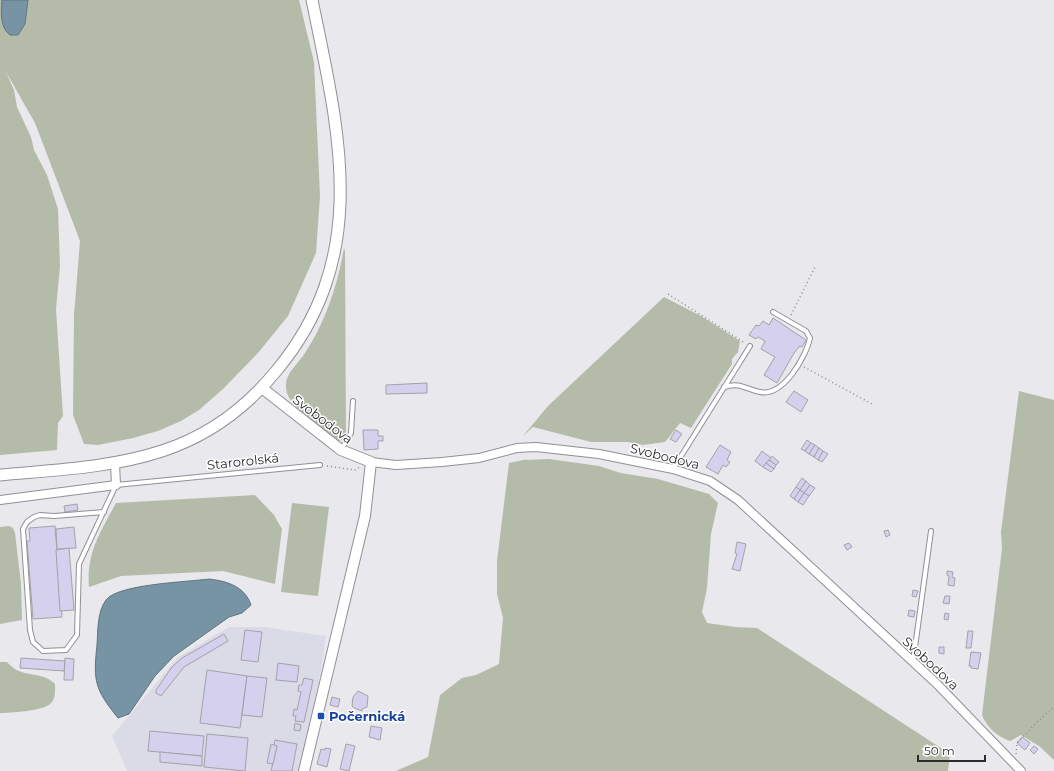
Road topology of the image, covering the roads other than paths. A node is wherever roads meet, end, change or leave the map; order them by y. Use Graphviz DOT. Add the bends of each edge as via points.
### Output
graph roads {
  1 [pos="312,0"];
  2 [pos="773,312"];
  3 [pos="750,346"];
  4 [pos="724,387"];
  5 [pos="262,388"];
  6 [pos="352,401"];
  7 [pos="341,450"];
  8 [pos="371,462"];
  9 [pos="115,463"];
  10 [pos="320,465"];
  11 [pos="673,469"];
  12 [pos="0,475"];
  13 [pos="116,485"];
  14 [pos="0,500"];
  15 [pos="104,512"];
  16 [pos="931,531"];
  17 [pos="913,663"];
  18 [pos="1017,770"];
  19 [pos="304,771"];
  1 -- 5 [label="main road" via="336,135 341,190 340,224 333,263 312,319 293,350"];
  2 -- 4 [label="lane" via="806,331 810,338 808,348 799,364 780,387 771,392 760,392 734,384"];
  3 -- 4 [label="lane"];
  4 -- 11 [label="lane"];
  5 -- 7 [label="street, Svobodova"];
  5 -- 9 [label="main road" via="226,418 191,439 150,455"];
  6 -- 7 [label="lane" via="351,433"];
  7 -- 8 [label="street, Svobodova"];
  8 -- 11 [label="street, Svobodova" via="396,465 442,462 479,458 517,448 536,447 599,454"];
  8 -- 19 [label="street" via="365,516"];
  9 -- 12 [label="main road"];
  9 -- 13 [label="street"];
  10 -- 13 [label="lane, Starorolská"];
  11 -- 17 [label="street, Svobodova" via="710,481 738,500"];
  13 -- 14 [label="street, Starorolská"];
  13 -- 15 [label="lane"];
  15 -- 15 [label="lane" via="80,564 77,635 66,650 43,651 33,642 30,630 23,529 27,522 40,515"];
  16 -- 17 [label="lane"];
  17 -- 18 [label="street, Svobodova" via="936,683"];
}
